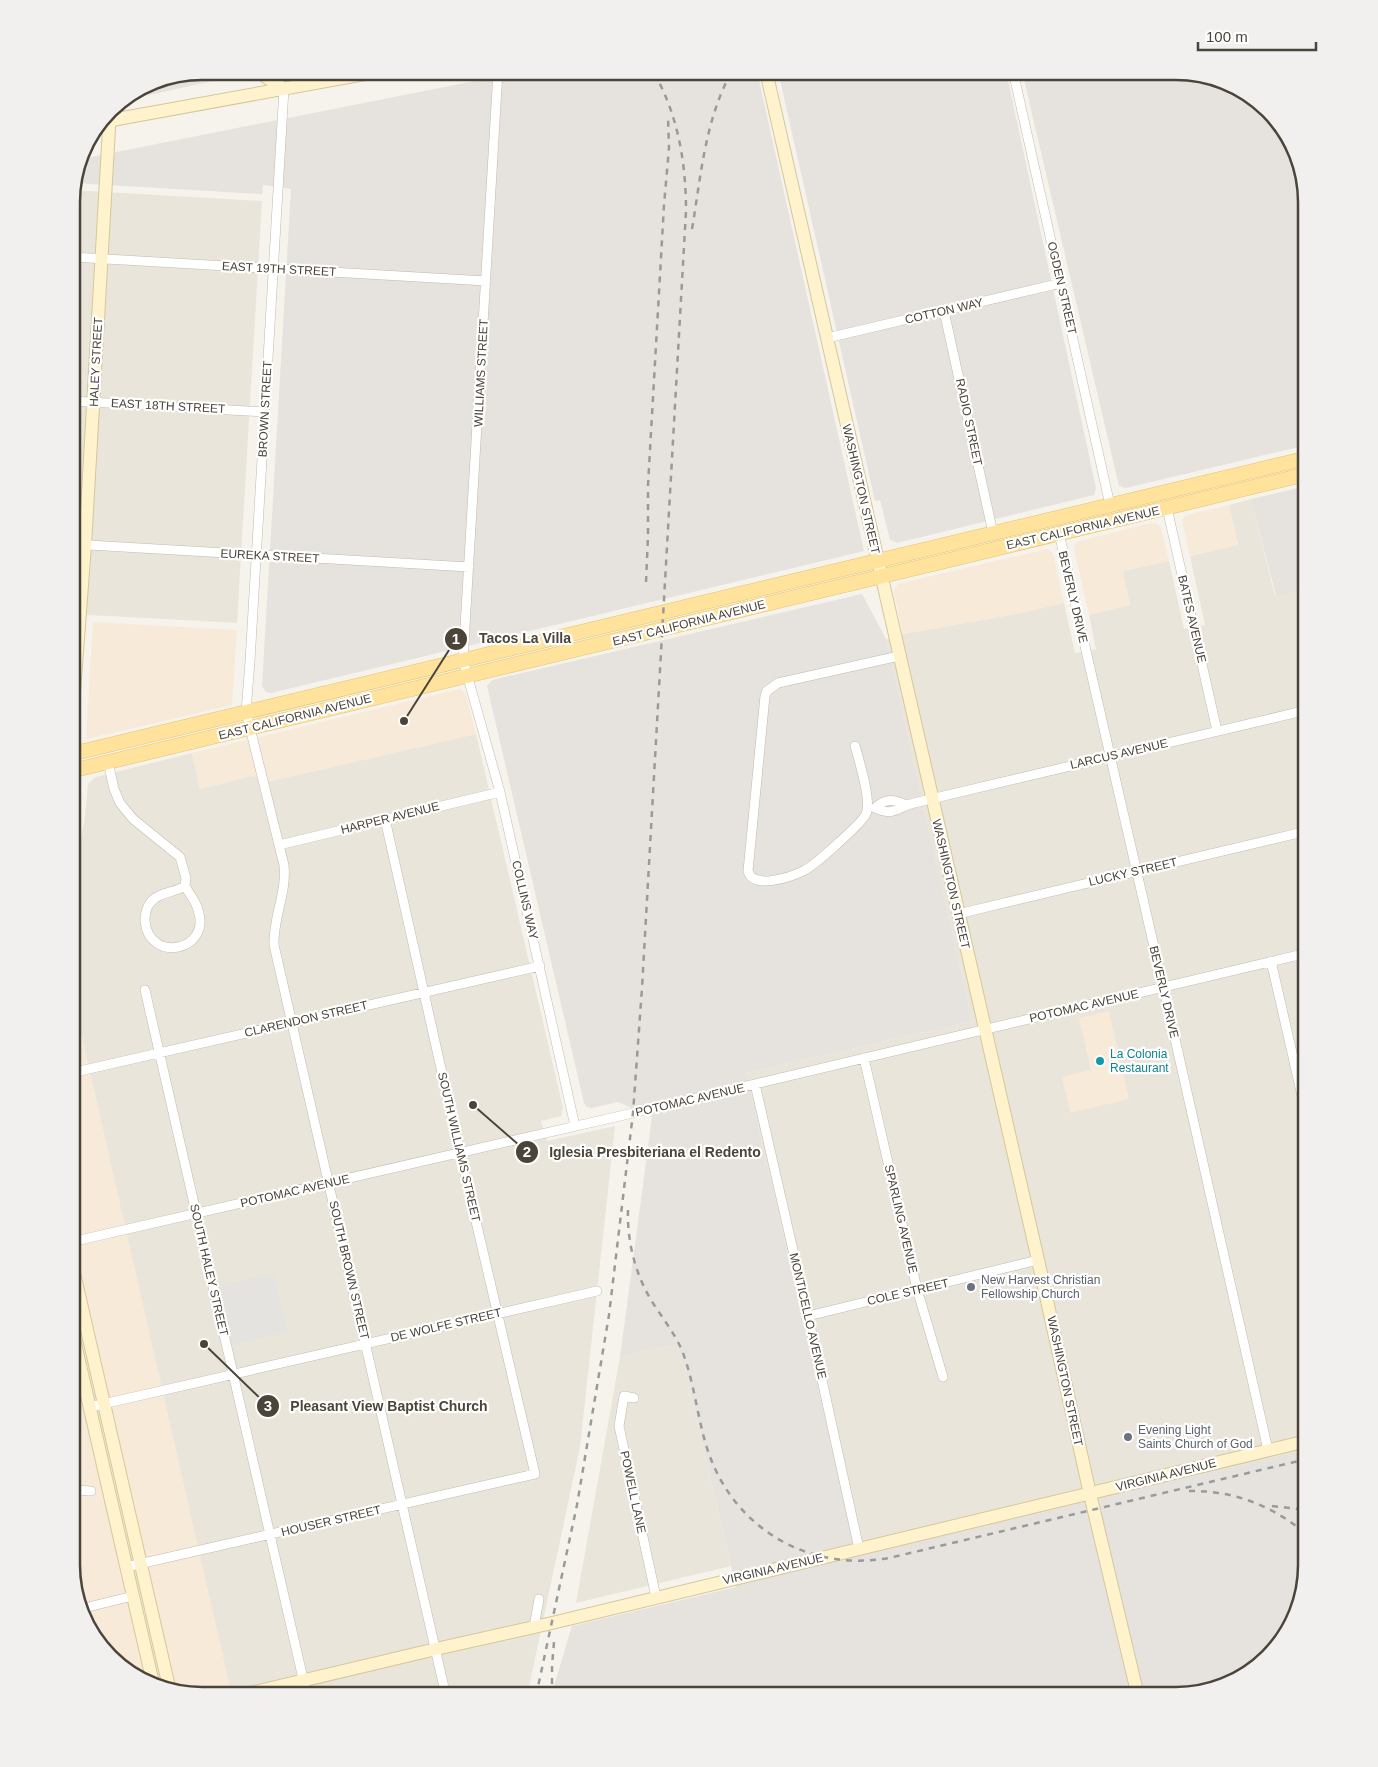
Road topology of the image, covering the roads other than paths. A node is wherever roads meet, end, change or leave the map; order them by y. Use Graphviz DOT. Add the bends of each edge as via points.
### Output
graph roads {
  1 [pos="271,80"];
  2 [pos="332,80"];
  3 [pos="497,80"];
  4 [pos="768,80"];
  5 [pos="1015,80"];
  6 [pos="284,89"];
  7 [pos="115,116"];
  8 [pos="106,127"];
  9 [pos="80,258"];
  10 [pos="102,259"];
  11 [pos="273,269"];
  12 [pos="486,281"];
  13 [pos="1061,283"];
  14 [pos="944,310"];
  15 [pos="827,338"];
  16 [pos="80,401"];
  17 [pos="93,402"];
  18 [pos="265,412"];
  19 [pos="1298,460"];
  20 [pos="1291,462"];
  21 [pos="1298,476"];
  22 [pos="1230,477"];
  23 [pos="1229,493"];
  24 [pos="1110,505"];
  25 [pos="1167,508"];
  26 [pos="993,533"];
  27 [pos="1059,534"];
  28 [pos="80,545"];
  29 [pos="85,545"];
  30 [pos="257,555"];
  31 [pos="877,561"];
  32 [pos="469,567"];
  33 [pos="881,576"];
  34 [pos="80,604"];
  35 [pos="899,656"];
  36 [pos="463,660"];
  37 [pos="468,675"];
  38 [pos="246,712"];
  39 [pos="1298,712"];
  40 [pos="250,728"];
  41 [pos="1217,731"];
  42 [pos="855,746"];
  43 [pos="80,752"];
  44 [pos="1110,756"];
  45 [pos="108,762"];
  46 [pos="80,769"];
  47 [pos="500,792"];
  48 [pos="932,799"];
  49 [pos="871,808"];
  50 [pos="385,819"];
  51 [pos="1298,833"];
  52 [pos="279,845"];
  53 [pos="1136,872"];
  54 [pos="185,886"];
  55 [pos="958,914"];
  56 [pos="1298,954"];
  57 [pos="1271,961"];
  58 [pos="540,966"];
  59 [pos="1162,987"];
  60 [pos="145,990"];
  61 [pos="425,992"];
  62 [pos="292,1022"];
  63 [pos="985,1029"];
  64 [pos="159,1053"];
  65 [pos="864,1058"];
  66 [pos="80,1071"];
  67 [pos="1298,1079"];
  68 [pos="755,1084"];
  69 [pos="575,1126"];
  70 [pos="460,1153"];
  71 [pos="329,1183"];
  72 [pos="196,1214"];
  73 [pos="80,1240"];
  74 [pos="1038,1260"];
  75 [pos="917,1289"];
  76 [pos="597,1291"];
  77 [pos="80,1299"];
  78 [pos="498,1313"];
  79 [pos="808,1316"];
  80 [pos="366,1344"];
  81 [pos="80,1364"];
  82 [pos="233,1374"];
  83 [pos="943,1378"];
  84 [pos="634,1398"];
  85 [pos="104,1403"];
  86 [pos="90,1407"];
  87 [pos="1298,1443"];
  88 [pos="1268,1450"];
  89 [pos="535,1474"];
  90 [pos="80,1491"];
  91 [pos="91,1492"];
  92 [pos="1090,1494"];
  93 [pos="403,1504"];
  94 [pos="270,1535"];
  95 [pos="859,1549"];
  96 [pos="141,1564"];
  97 [pos="126,1567"];
  98 [pos="133,1596"];
  99 [pos="656,1597"];
  100 [pos="539,1599"];
  101 [pos="87,1607"];
  102 [pos="534,1627"];
  103 [pos="436,1649"];
  104 [pos="151,1676"];
  105 [pos="303,1680"];
  106 [pos="168,1682"];
  107 [pos="275,1687"];
  108 [pos="305,1687"];
  109 [pos="444,1687"];
  110 [pos="1136,1687"];
  1 -- 6 [label="street"];
  2 -- 6 [label="street"];
  3 -- 12 [label="street, WILLIAMS STREET"];
  4 -- 15 [label="street, WASHINGTON STREET"];
  5 -- 13 [label="street, OGDEN STREET"];
  6 -- 7 [label="street"];
  6 -- 11 [label="street, BROWN STREET"];
  8 -- 10 [label="street, HALEY STREET"];
  9 -- 10 [label="street, EAST 19TH STREET"];
  10 -- 11 [label="street, EAST 19TH STREET"];
  10 -- 17 [label="street, HALEY STREET"];
  11 -- 12 [label="street, EAST 19TH STREET"];
  11 -- 18 [label="street, BROWN STREET"];
  12 -- 32 [label="street, WILLIAMS STREET"];
  13 -- 14 [label="street, COTTON WAY"];
  13 -- 24 [label="street, OGDEN STREET"];
  14 -- 15 [label="street, COTTON WAY"];
  14 -- 26 [label="street, RADIO STREET"];
  15 -- 31 [label="street, WASHINGTON STREET"];
  16 -- 17 [label="street, EAST 18TH STREET"];
  17 -- 18 [label="street, EAST 18TH STREET"];
  17 -- 29 [label="street, HALEY STREET"];
  18 -- 30 [label="street, BROWN STREET"];
  19 -- 20 [label="main road, EAST CALIFORNIA AVENUE"];
  20 -- 22 [label="main road, EAST CALIFORNIA AVENUE"];
  20 -- 23 [label="main road" via="1284,472"];
  21 -- 23 [label="main road, EAST CALIFORNIA AVENUE"];
  22 -- 24 [label="main road, EAST CALIFORNIA AVENUE"];
  22 -- 25 [label="main road" via="1217,487 1176,497"];
  23 -- 25 [label="main road, EAST CALIFORNIA AVENUE"];
  24 -- 26 [label="main road, EAST CALIFORNIA AVENUE"];
  25 -- 27 [label="main road, EAST CALIFORNIA AVENUE"];
  25 -- 41 [label="street, BATES AVENUE"];
  26 -- 31 [label="main road, EAST CALIFORNIA AVENUE"];
  27 -- 33 [label="main road, EAST CALIFORNIA AVENUE"];
  27 -- 44 [label="street, BEVERLY DRIVE"];
  28 -- 29 [label="street, EUREKA STREET"];
  29 -- 30 [label="street, EUREKA STREET"];
  29 -- 34 [label="street, HALEY STREET"];
  30 -- 32 [label="street, EUREKA STREET"];
  30 -- 38 [label="street, BROWN STREET"];
  31 -- 33 [label="street, WASHINGTON STREET"];
  31 -- 36 [label="main road, EAST CALIFORNIA AVENUE"];
  32 -- 36 [label="street, WILLIAMS STREET"];
  33 -- 35 [label="street, WASHINGTON STREET"];
  33 -- 37 [label="main road, EAST CALIFORNIA AVENUE"];
  35 -- 48 [label="street, WASHINGTON STREET"];
  35 -- 49 [label="street" via="778,684 767,691 750,876 765,882 804,871"];
  36 -- 37 [label="street, WILLIAMS STREET"];
  36 -- 38 [label="main road, EAST CALIFORNIA AVENUE"];
  37 -- 40 [label="main road, EAST CALIFORNIA AVENUE"];
  37 -- 47 [label="street, COLLINS WAY"];
  38 -- 40 [label="street, BROWN STREET"];
  38 -- 43 [label="main road, EAST CALIFORNIA AVENUE"];
  39 -- 41 [label="street, LARCUS AVENUE"];
  40 -- 45 [label="main road, EAST CALIFORNIA AVENUE"];
  40 -- 52 [label="street, SOUTH BROWN STREET"];
  41 -- 44 [label="street, LARCUS AVENUE"];
  42 -- 49 [label="street"];
  44 -- 48 [label="street, LARCUS AVENUE"];
  44 -- 53 [label="street, BEVERLY DRIVE"];
  45 -- 46 [label="main road, EAST CALIFORNIA AVENUE"];
  45 -- 54 [label="street" via="120,803 133,819 180,857"];
  47 -- 50 [label="street, HARPER AVENUE"];
  47 -- 58 [label="street, COLLINS WAY"];
  48 -- 49 [label="street, LARCUS AVENUE" via="906,805 888,800"];
  48 -- 55 [label="street, WASHINGTON STREET"];
  50 -- 52 [label="street, HARPER AVENUE"];
  50 -- 61 [label="street, SOUTH WILLIAMS STREET"];
  51 -- 53 [label="street, LUCKY STREET"];
  52 -- 62 [label="street, SOUTH BROWN STREET" via="285,887 275,921 274,945"];
  53 -- 55 [label="street, LUCKY STREET"];
  53 -- 59 [label="street, BEVERLY DRIVE"];
  54 -- 54 [label="street" via="155,898 146,911 149,934 152,940 164,947 184,946 197,933 198,910"];
  55 -- 63 [label="street, WASHINGTON STREET"];
  56 -- 57 [label="street, POTOMAC AVENUE"];
  57 -- 59 [label="street, POTOMAC AVENUE"];
  57 -- 67 [label="street"];
  58 -- 61 [label="street, CLARENDON STREET"];
  58 -- 69 [label="street, COLLINS WAY"];
  59 -- 63 [label="street, POTOMAC AVENUE"];
  59 -- 88 [label="street, BEVERLY DRIVE"];
  60 -- 64 [label="street, SOUTH HALEY STREET"];
  61 -- 62 [label="street, CLARENDON STREET"];
  61 -- 70 [label="street, SOUTH WILLIAMS STREET"];
  62 -- 64 [label="street, CLARENDON STREET"];
  62 -- 71 [label="street, SOUTH BROWN STREET"];
  63 -- 65 [label="street, POTOMAC AVENUE"];
  63 -- 74 [label="street, WASHINGTON STREET"];
  64 -- 66 [label="street, CLARENDON STREET"];
  64 -- 72 [label="street, SOUTH HALEY STREET"];
  65 -- 68 [label="street, POTOMAC AVENUE"];
  65 -- 75 [label="street, SPARLING AVENUE"];
  68 -- 69 [label="street, POTOMAC AVENUE"];
  68 -- 79 [label="street, MONTICELLO AVENUE"];
  69 -- 70 [label="street, POTOMAC AVENUE"];
  70 -- 71 [label="street, POTOMAC AVENUE"];
  70 -- 78 [label="street, SOUTH WILLIAMS STREET"];
  71 -- 72 [label="street, POTOMAC AVENUE"];
  71 -- 80 [label="street, SOUTH BROWN STREET"];
  72 -- 73 [label="street, POTOMAC AVENUE"];
  72 -- 82 [label="street, SOUTH HALEY STREET"];
  74 -- 75 [label="street, COLE STREET"];
  74 -- 92 [label="street, WASHINGTON STREET"];
  75 -- 79 [label="street, COLE STREET"];
  75 -- 83 [label="street, SPARLING AVENUE"];
  76 -- 78 [label="street, DE WOLFE STREET"];
  77 -- 85 [label="street"];
  78 -- 80 [label="street, DE WOLFE STREET"];
  78 -- 89 [label="street, SOUTH WILLIAMS STREET"];
  79 -- 95 [label="street, MONTICELLO AVENUE"];
  80 -- 82 [label="street, DE WOLFE STREET"];
  80 -- 93 [label="street, SOUTH BROWN STREET"];
  81 -- 86 [label="street"];
  82 -- 85 [label="street, DE WOLFE STREET"];
  82 -- 94 [label="street, SOUTH HALEY STREET"];
  84 -- 99 [label="street, POWELL LANE" via="624,1396 619,1426"];
  85 -- 86 [label="street, DE WOLFE STREET"];
  85 -- 96 [label="street"];
  86 -- 97 [label="street"];
  87 -- 88 [label="street, VIRGINIA AVENUE"];
  88 -- 92 [label="street, VIRGINIA AVENUE"];
  89 -- 93 [label="street, HOUSER STREET"];
  90 -- 91 [label="street"];
  92 -- 95 [label="street, VIRGINIA AVENUE"];
  92 -- 110 [label="street, WASHINGTON STREET"];
  93 -- 94 [label="street, HOUSER STREET"];
  93 -- 103 [label="street, SOUTH BROWN STREET"];
  94 -- 96 [label="street, HOUSER STREET"];
  94 -- 105 [label="street, SOUTH HALEY STREET"];
  95 -- 99 [label="street, VIRGINIA AVENUE"];
  96 -- 97 [label="street, HOUSER STREET"];
  96 -- 106 [label="street"];
  97 -- 98 [label="street"];
  98 -- 101 [label="street"];
  98 -- 104 [label="street"];
  99 -- 102 [label="street, VIRGINIA AVENUE"];
  100 -- 102 [label="street"];
  102 -- 103 [label="street, VIRGINIA AVENUE"];
  103 -- 105 [label="street, VIRGINIA AVENUE"];
  103 -- 109 [label="street, SOUTH BROWN STREET"];
  105 -- 107 [label="street, VIRGINIA AVENUE"];
  105 -- 108 [label="street, SOUTH HALEY STREET"];
}
